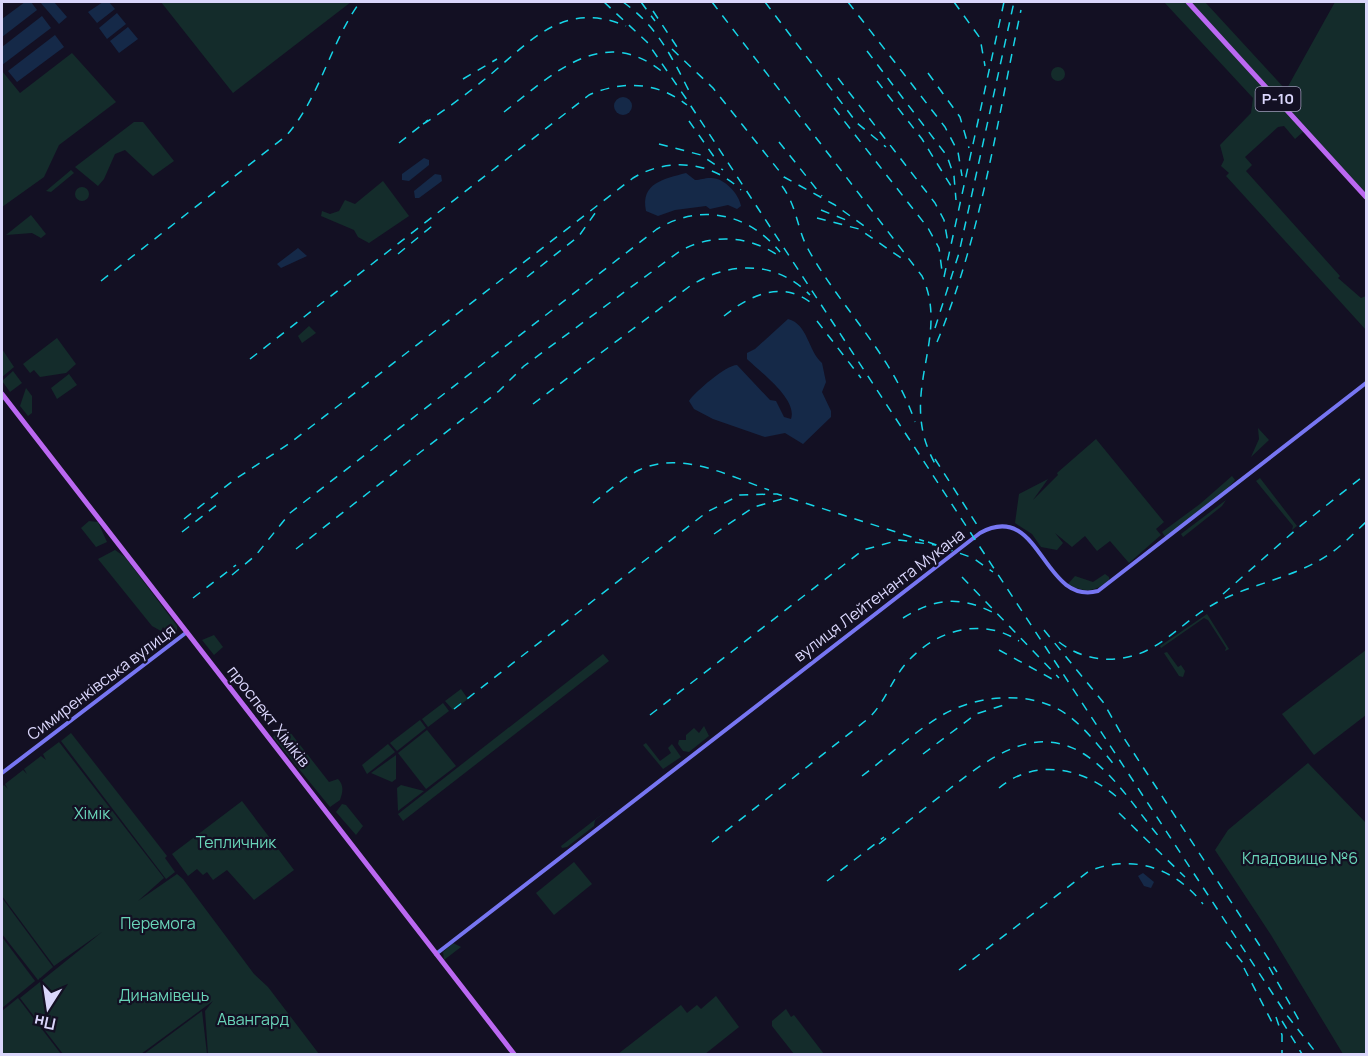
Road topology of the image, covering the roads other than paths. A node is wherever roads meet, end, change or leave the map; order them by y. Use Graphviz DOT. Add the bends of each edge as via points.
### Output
graph roads {
  1 [pos="1188,2"];
  2 [pos="1366,197"];
  3 [pos="1366,383"];
  4 [pos="2,394"];
  5 [pos="187,632"];
  6 [pos="2,773"];
  7 [pos="436,954"];
  8 [pos="514,1054"];
  1 -- 2 [label="main road, Р-10"];
  3 -- 7 [label="main road, вулиця Лейтенанта Мукана" via="1100,590 1081,592 1068,587 1015,528 1002,526 982,532"];
  4 -- 5 [label="main road, проспект Хіміків"];
  5 -- 6 [label="main road, Симиренківська вулиця"];
  5 -- 7 [label="main road, проспект Хіміків"];
  7 -- 8 [label="main road, проспект Хіміків"];
}
